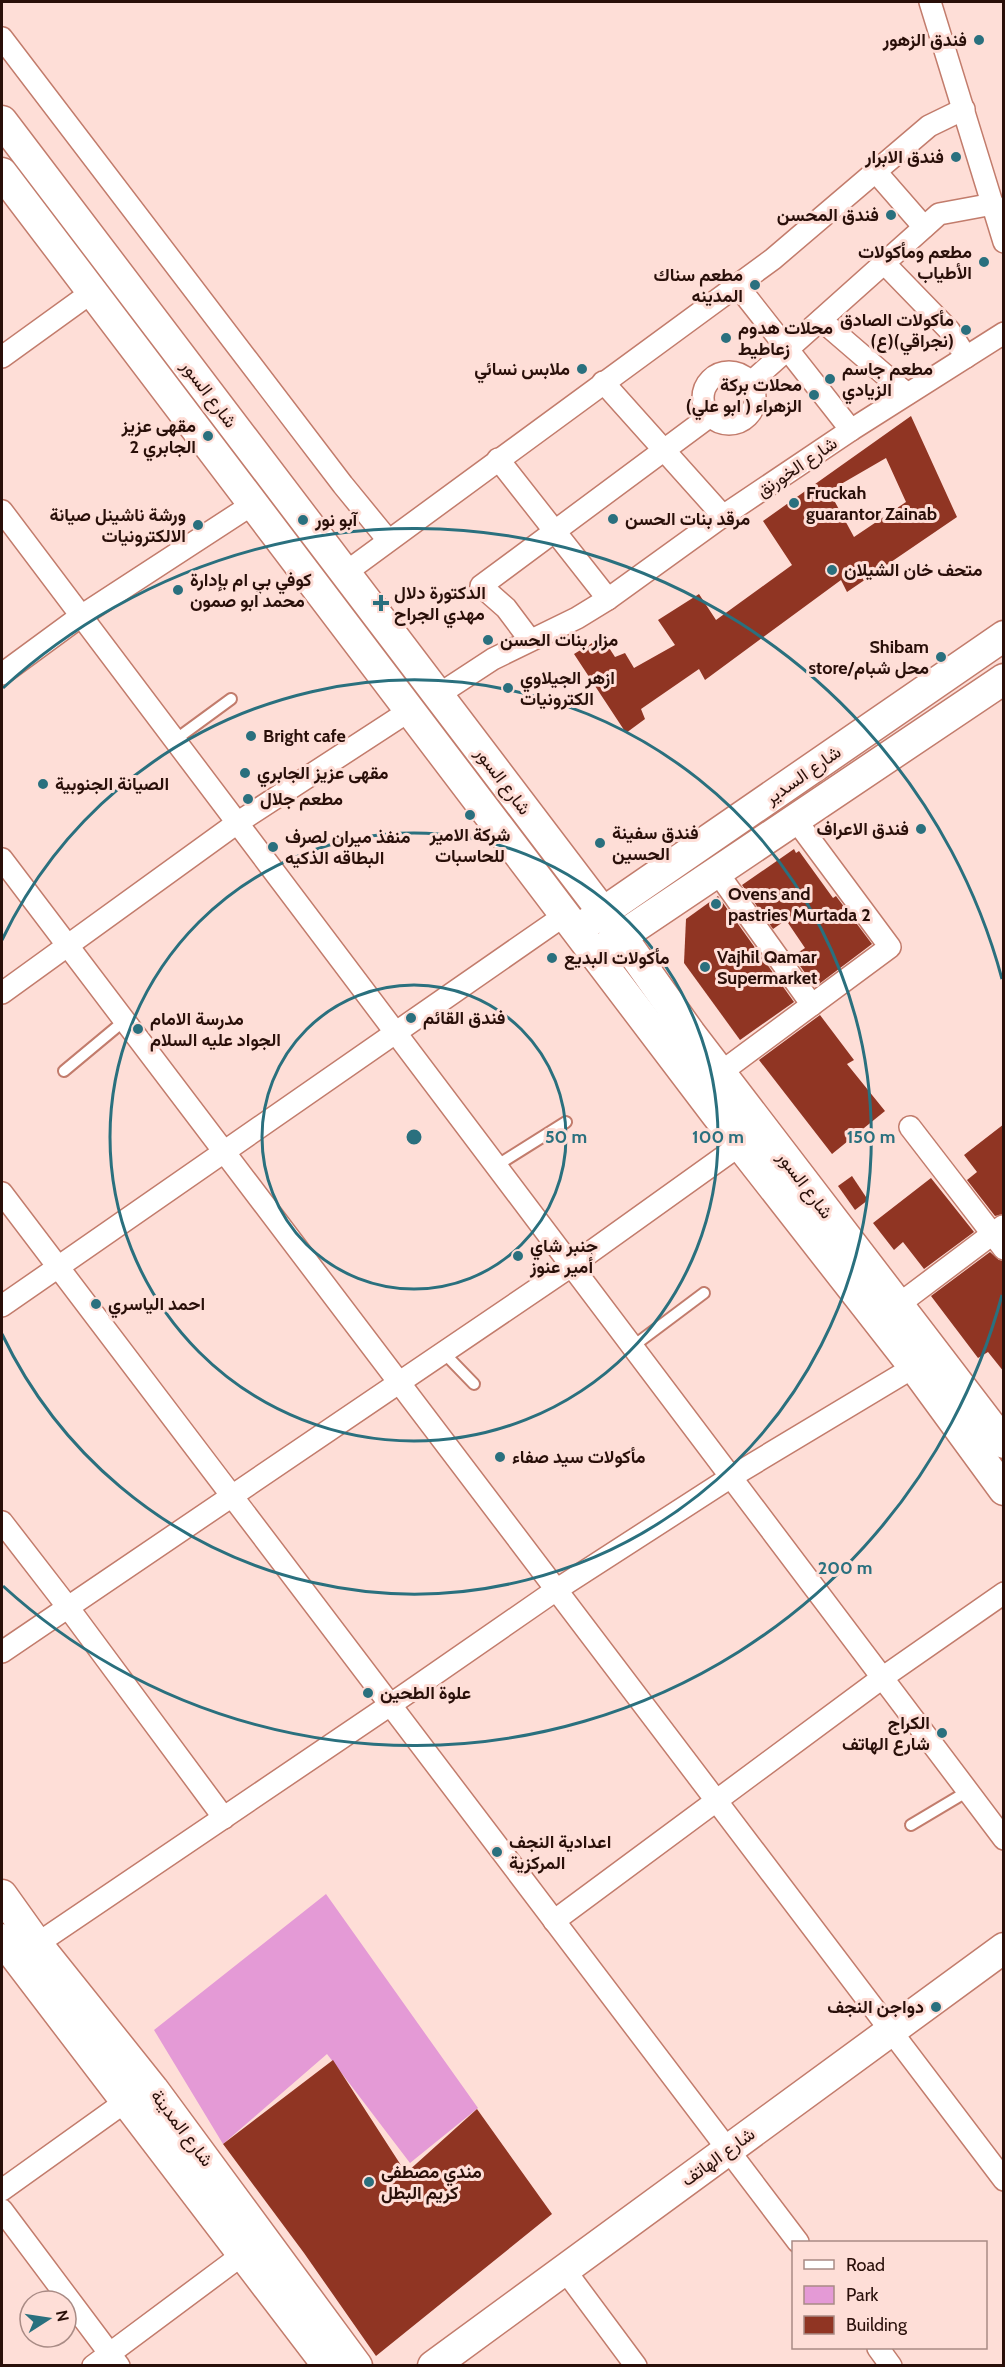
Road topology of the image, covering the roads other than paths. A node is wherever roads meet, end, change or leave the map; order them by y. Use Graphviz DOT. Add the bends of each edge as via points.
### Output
graph roads {
  1 [pos="930,2"];
  2 [pos="2,38"];
  3 [pos="964,109"];
  4 [pos="2,121"];
  5 [pos="876,172"];
  6 [pos="2,173"];
  7 [pos="993,204"];
  8 [pos="924,227"];
  9 [pos="1004,242"];
  10 [pos="884,263"];
  11 [pos="736,285"];
  12 [pos="92,292"];
  13 [pos="821,320"];
  14 [pos="1004,333"];
  15 [pos="788,349"];
  16 [pos="2,357"];
  17 [pos="966,357"];
  18 [pos="603,382"];
  19 [pos="750,383"];
  20 [pos="908,394"];
  21 [pos="710,416"];
  22 [pos="851,430"];
  23 [pos="663,450"];
  24 [pos="498,459"];
  25 [pos="253,504"];
  26 [pos="2,511"];
  27 [pos="723,516"];
  28 [pos="555,531"];
  29 [pos="388,540"];
  30 [pos="345,573"];
  31 [pos="608,599"];
  32 [pos="81,616"];
  33 [pos="1004,636"];
  34 [pos="530,640"];
  35 [pos="2,674"];
  36 [pos="1004,679"];
  37 [pos="438,695"];
  38 [pos="231,699"];
  39 [pos="902,707"];
  40 [pos="409,711"];
  41 [pos="922,734"];
  42 [pos="175,740"];
  43 [pos="795,819"];
  44 [pos="237,823"];
  45 [pos="2,860"];
  46 [pos="717,872"];
  47 [pos="603,912"];
  48 [pos="571,923"];
  49 [pos="621,936"];
  50 [pos="67,946"];
  51 [pos="594,955"];
  52 [pos="2,993"];
  53 [pos="812,1005"];
  54 [pos="124,1021"];
  55 [pos="396,1033"];
  56 [pos="679,1042"];
  57 [pos="64,1071"];
  58 [pos="720,1073"];
  59 [pos="566,1122"];
  60 [pos="910,1127"];
  61 [pos="740,1145"];
  62 [pos="223,1152"];
  63 [pos="496,1166"];
  64 [pos="2,1193"];
  65 [pos="1000,1236"];
  66 [pos="571,1266"];
  67 [pos="58,1267"];
  68 [pos="704,1293"];
  69 [pos="898,1305"];
  70 [pos="2,1306"];
  71 [pos="632,1347"];
  72 [pos="444,1353"];
  73 [pos="914,1367"];
  74 [pos="398,1382"];
  75 [pos="474,1384"];
  76 [pos="999,1428"];
  77 [pos="731,1477"];
  78 [pos="1004,1490"];
  79 [pos="231,1495"];
  80 [pos="2,1522"];
  81 [pos="556,1590"];
  82 [pos="1004,1593"];
  83 [pos="67,1606"];
  84 [pos="2,1652"];
  85 [pos="882,1678"];
  86 [pos="390,1705"];
  87 [pos="968,1791"];
  88 [pos="716,1801"];
  89 [pos="224,1818"];
  90 [pos="911,1825"];
  91 [pos="1004,1839"];
  92 [pos="2,1895"];
  93 [pos="554,1921"];
  94 [pos="1004,1948"];
  95 [pos="13,1951"];
  96 [pos="891,2031"];
  97 [pos="126,2102"];
  98 [pos="728,2150"];
  99 [pos="1004,2180"];
  100 [pos="2,2190"];
  101 [pos="2,2210"];
  102 [pos="797,2241"];
  103 [pos="242,2255"];
  104 [pos="564,2270"];
  105 [pos="879,2349"];
  106 [pos="108,2362"];
  107 [pos="328,2366"];
  108 [pos="357,2366"];
  109 [pos="433,2366"];
  110 [pos="636,2366"];
  111 [pos="891,2366"];
  1 -- 3 [label="street"];
  2 -- 29 [label="street"];
  3 -- 5 [label="street" via="929,126"];
  3 -- 7 [label="street"];
  4 -- 30 [label="main road, شارع السور"];
  5 -- 8 [label="street"];
  5 -- 11 [label="street" via="773,259"];
  6 -- 12 [label="main road, شارع السور"];
  7 -- 8 [label="street" via="939,214"];
  7 -- 9 [label="street"];
  8 -- 10 [label="street"];
  10 -- 13 [label="street"];
  10 -- 17 [label="street" via="949,330"];
  11 -- 15 [label="street"];
  11 -- 18 [label="street"];
  12 -- 16 [label="street"];
  12 -- 25 [label="main road, شارع السور"];
  13 -- 15 [label="street"];
  13 -- 20 [label="street"];
  14 -- 17 [label="street, شارع الخورنق"];
  15 -- 19 [label="street"];
  15 -- 22 [label="street"];
  17 -- 20 [label="street, شارع الخورنق"];
  18 -- 23 [label="street"];
  18 -- 24 [label="street"];
  19 -- 21 [label="street" via="754,399 748,415 733,423"];
  19 -- 21 [label="street" via="728,372 712,377 703,392"];
  20 -- 22 [label="street, شارع الخورنق"];
  21 -- 23 [label="street"];
  22 -- 27 [label="street, شارع الخورنق"];
  23 -- 27 [label="street"];
  23 -- 28 [label="street"];
  24 -- 28 [label="street"];
  24 -- 29 [label="street"];
  25 -- 32 [label="street"];
  25 -- 40 [label="main road, شارع السور"];
  26 -- 32 [label="street"];
  27 -- 31 [label="street, شارع الخورنق"];
  28 -- 31 [label="street"];
  28 -- 34 [label="street" via="481,586 506,608"];
  29 -- 30 [label="street"];
  30 -- 37 [label="main road, شارع السور"];
  31 -- 34 [label="street, شارع الخورنق"];
  32 -- 35 [label="street"];
  32 -- 42 [label="street"];
  33 -- 39 [label="main road, شارع السدير"];
  34 -- 37 [label="street, شارع الخورنق"];
  36 -- 41 [label="main road, شارع السدير"];
  37 -- 47 [label="main road, شارع السور"];
  38 -- 42 [label="lane"];
  39 -- 41 [label="main road"];
  39 -- 47 [label="main road, شارع السدير"];
  40 -- 44 [label="street"];
  40 -- 48 [label="main road, شارع السور"];
  41 -- 43 [label="main road, شارع السدير"];
  42 -- 44 [label="street"];
  43 -- 46 [label="main road, شارع السدير"];
  43 -- 53 [label="street" via="890,947"];
  44 -- 50 [label="street"];
  44 -- 55 [label="street"];
  45 -- 50 [label="street"];
  46 -- 49 [label="main road, شارع السدير"];
  46 -- 53 [label="street"];
  47 -- 48 [label="main road, شارع السدير"];
  47 -- 49 [label="main road, شارع السور"];
  48 -- 51 [label="main road, شارع السور"];
  48 -- 55 [label="street"];
  49 -- 51 [label="main road, شارع السدير"];
  49 -- 56 [label="main road, شارع السور"];
  50 -- 52 [label="street"];
  50 -- 54 [label="street"];
  51 -- 56 [label="main road, شارع السور"];
  53 -- 58 [label="street"];
  54 -- 57 [label="lane"];
  54 -- 62 [label="street"];
  55 -- 62 [label="street"];
  55 -- 63 [label="street"];
  56 -- 58 [label="main road, شارع السور"];
  56 -- 61 [label="main road, شارع السور"];
  58 -- 69 [label="main road, شارع السور"];
  59 -- 63 [label="lane"];
  60 -- 65 [label="street"];
  61 -- 66 [label="street"];
  61 -- 73 [label="main road, شارع السور"];
  62 -- 67 [label="street"];
  62 -- 74 [label="street"];
  63 -- 66 [label="street"];
  64 -- 67 [label="street"];
  65 -- 69 [label="street"];
  66 -- 71 [label="street"];
  66 -- 72 [label="street"];
  67 -- 70 [label="street"];
  67 -- 79 [label="street"];
  68 -- 71 [label="lane"];
  69 -- 76 [label="main road, شارع السور"];
  71 -- 77 [label="street"];
  72 -- 74 [label="street"];
  72 -- 75 [label="lane"];
  73 -- 77 [label="street"];
  73 -- 78 [label="main road, شارع السور"];
  74 -- 79 [label="street"];
  74 -- 81 [label="street"];
  77 -- 81 [label="street"];
  77 -- 85 [label="street"];
  79 -- 83 [label="street"];
  79 -- 86 [label="street"];
  80 -- 83 [label="street"];
  81 -- 86 [label="street"];
  81 -- 88 [label="street"];
  82 -- 85 [label="street"];
  83 -- 84 [label="street"];
  83 -- 89 [label="street"];
  85 -- 87 [label="street"];
  85 -- 88 [label="street"];
  86 -- 89 [label="street"];
  86 -- 93 [label="street"];
  87 -- 90 [label="lane"];
  87 -- 91 [label="street"];
  88 -- 93 [label="street"];
  88 -- 96 [label="street"];
  89 -- 95 [label="street"];
  92 -- 95 [label="main road, شارع المدينة"];
  93 -- 98 [label="street"];
  94 -- 96 [label="main road, شارع الهاتف"];
  95 -- 97 [label="main road, شارع المدينة"];
  95 -- 108 [label="main road, شارع المدينة" via="153,2089"];
  96 -- 98 [label="main road, شارع الهاتف"];
  96 -- 99 [label="street"];
  97 -- 100 [label="street"];
  97 -- 103 [label="main road, شارع المدينة"];
  98 -- 102 [label="street"];
  98 -- 104 [label="main road, شارع الهاتف"];
  101 -- 106 [label="street"];
  103 -- 106 [label="street"];
  103 -- 107 [label="main road, شارع المدينة"];
  104 -- 109 [label="main road, شارع الهاتف"];
  104 -- 110 [label="street"];
  105 -- 111 [label="street"];
}
